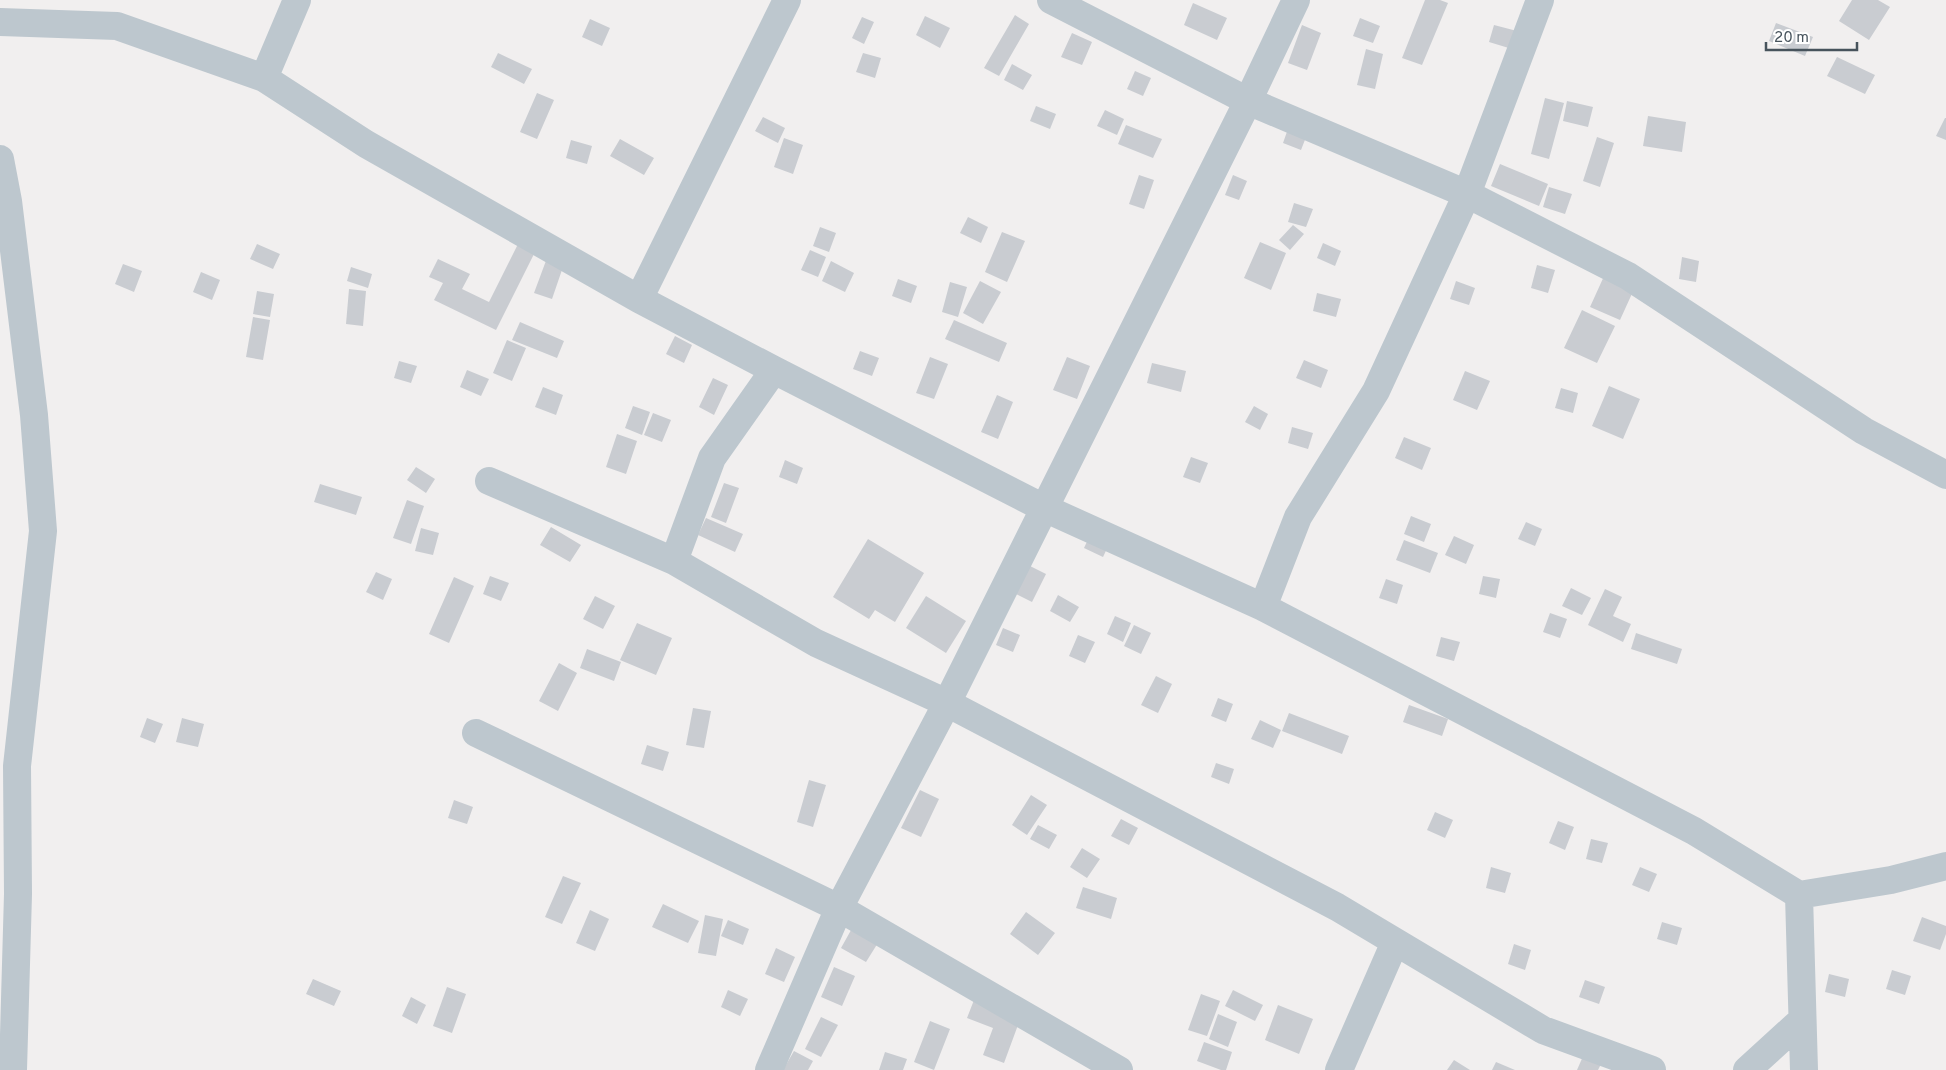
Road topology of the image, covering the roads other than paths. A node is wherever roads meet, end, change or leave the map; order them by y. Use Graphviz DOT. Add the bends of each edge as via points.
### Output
graph roads {
  1 [pos="297,0"];
  2 [pos="787,0"];
  3 [pos="1051,0"];
  4 [pos="1296,0"];
  5 [pos="1540,0"];
  6 [pos="0,22"];
  7 [pos="264,78"];
  8 [pos="1248,101"];
  9 [pos="0,160"];
  10 [pos="1467,194"];
  11 [pos="639,299"];
  12 [pos="774,370"];
  13 [pos="1946,475"];
  14 [pos="489,481"];
  15 [pos="1044,508"];
  16 [pos="674,561"];
  17 [pos="1263,607"];
  18 [pos="947,703"];
  19 [pos="476,734"];
  20 [pos="1946,866"];
  21 [pos="1799,895"];
  22 [pos="838,908"];
  23 [pos="1395,942"];
  24 [pos="1802,1020"];
  25 [pos="13,1070"];
  26 [pos="770,1070"];
  27 [pos="1119,1070"];
  28 [pos="1340,1070"];
  29 [pos="1652,1070"];
  30 [pos="1746,1070"];
  31 [pos="1804,1070"];
  1 -- 7 [label="street"];
  2 -- 11 [label="street"];
  3 -- 8 [label="street"];
  4 -- 8 [label="street"];
  5 -- 10 [label="street"];
  6 -- 7 [label="street" via="116,26"];
  7 -- 11 [label="street" via="366,144"];
  8 -- 10 [label="street"];
  8 -- 15 [label="street"];
  9 -- 25 [label="street" via="8,201 34,415 42,531 18,766"];
  10 -- 13 [label="street" via="1628,276 1864,431"];
  10 -- 17 [label="street" via="1376,391 1298,517"];
  11 -- 12 [label="street"];
  12 -- 15 [label="street"];
  12 -- 16 [label="street" via="712,458"];
  14 -- 16 [label="street"];
  15 -- 17 [label="street"];
  15 -- 18 [label="street"];
  16 -- 18 [label="street" via="816,643"];
  17 -- 21 [label="street" via="1694,831"];
  18 -- 22 [label="street"];
  18 -- 23 [label="street" via="1338,907"];
  19 -- 22 [label="street"];
  20 -- 21 [label="street" via="1891,880"];
  21 -- 24 [label="street"];
  22 -- 26 [label="street"];
  22 -- 27 [label="street"];
  23 -- 28 [label="street"];
  23 -- 29 [label="street" via="1543,1030"];
  24 -- 30 [label="street"];
  24 -- 31 [label="street"];
}
